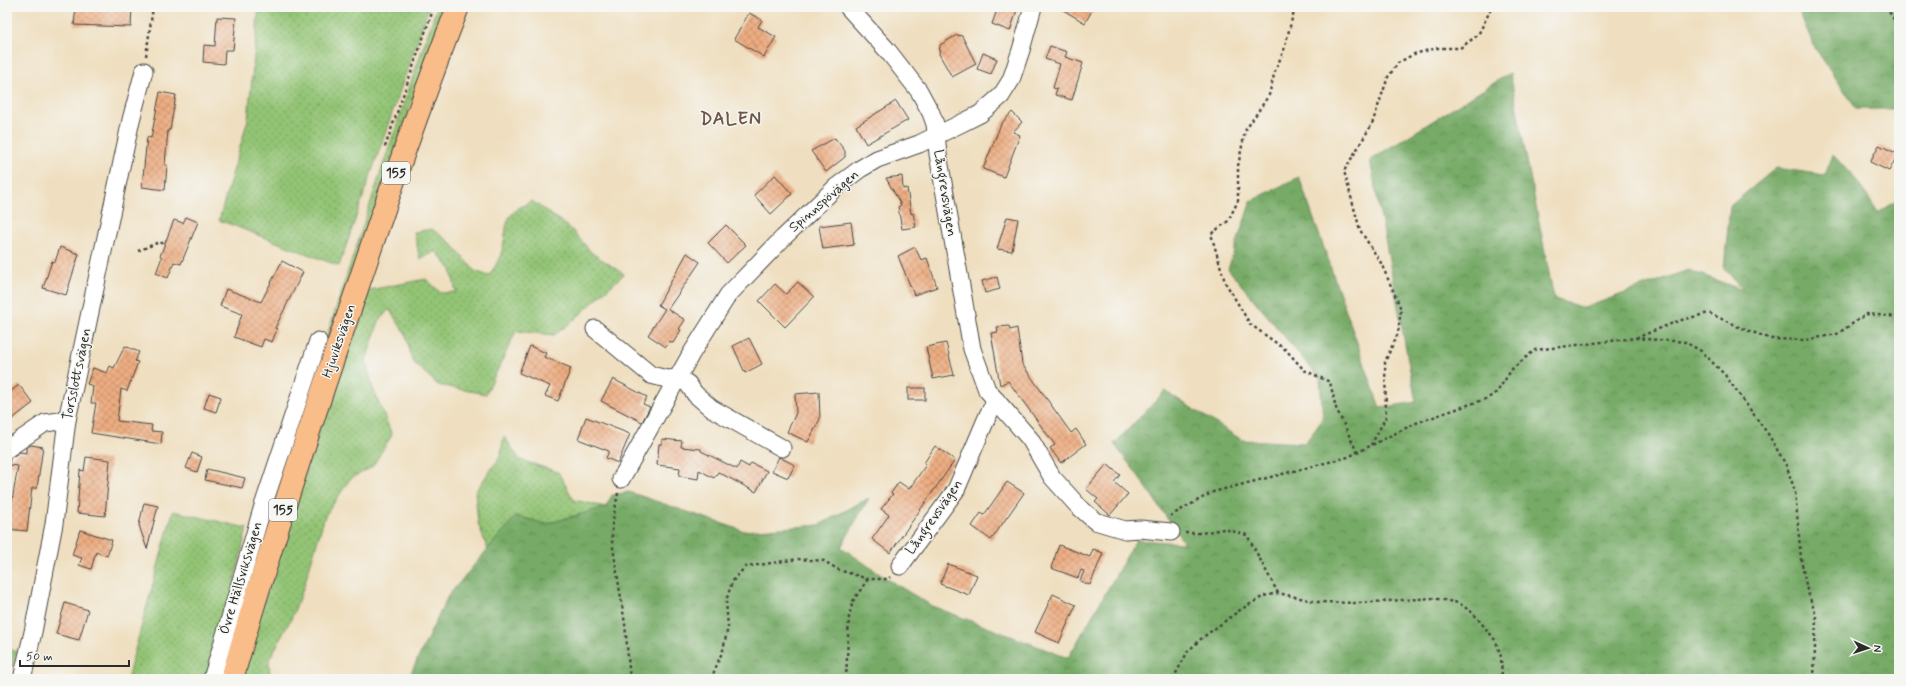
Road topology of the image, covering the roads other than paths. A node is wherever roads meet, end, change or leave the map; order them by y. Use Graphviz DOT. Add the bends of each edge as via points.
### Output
graph roads {
  1 [pos="458,7"];
  2 [pos="848,7"];
  3 [pos="1033,7"];
  4 [pos="144,71"];
  5 [pos="936,137"];
  6 [pos="595,329"];
  7 [pos="318,341"];
  8 [pos="679,378"];
  9 [pos="996,400"];
  10 [pos="67,420"];
  11 [pos="782,448"];
  12 [pos="7,449"];
  13 [pos="620,479"];
  14 [pos="1169,525"];
  15 [pos="900,566"];
  16 [pos="22,679"];
  17 [pos="212,679"];
  18 [pos="232,679"];
  1 -- 18 [label="main road, Hjuviksvägen / 155" via="399,165 332,362 261,579"];
  2 -- 5 [label="street, Långrevsvägen" via="884,46 918,91 931,112"];
  3 -- 5 [label="street, Spinnspövägen" via="1011,80 1001,96 980,114"];
  4 -- 10 [label="street, Torsslottsvägen" via="131,120"];
  5 -- 8 [label="street, Spinnspövägen" via="877,159 836,187 728,295"];
  5 -- 9 [label="street, Långrevsvägen" via="958,279 972,349 987,390"];
  6 -- 8 [label="street" via="651,375 667,379"];
  7 -- 17 [label="street, Övre Hällsviksvägen" via="263,506"];
  8 -- 11 [label="street" via="711,408"];
  8 -- 13 [label="street, Spinnspövägen"];
  9 -- 14 [label="street, Långrevsvägen" via="1030,439 1052,477 1095,521 1125,530"];
  9 -- 15 [label="street, Långrevsvägen" via="956,490"];
  10 -- 12 [label="street" via="45,423"];
  10 -- 16 [label="street, Torsslottsvägen" via="54,524"];
}
